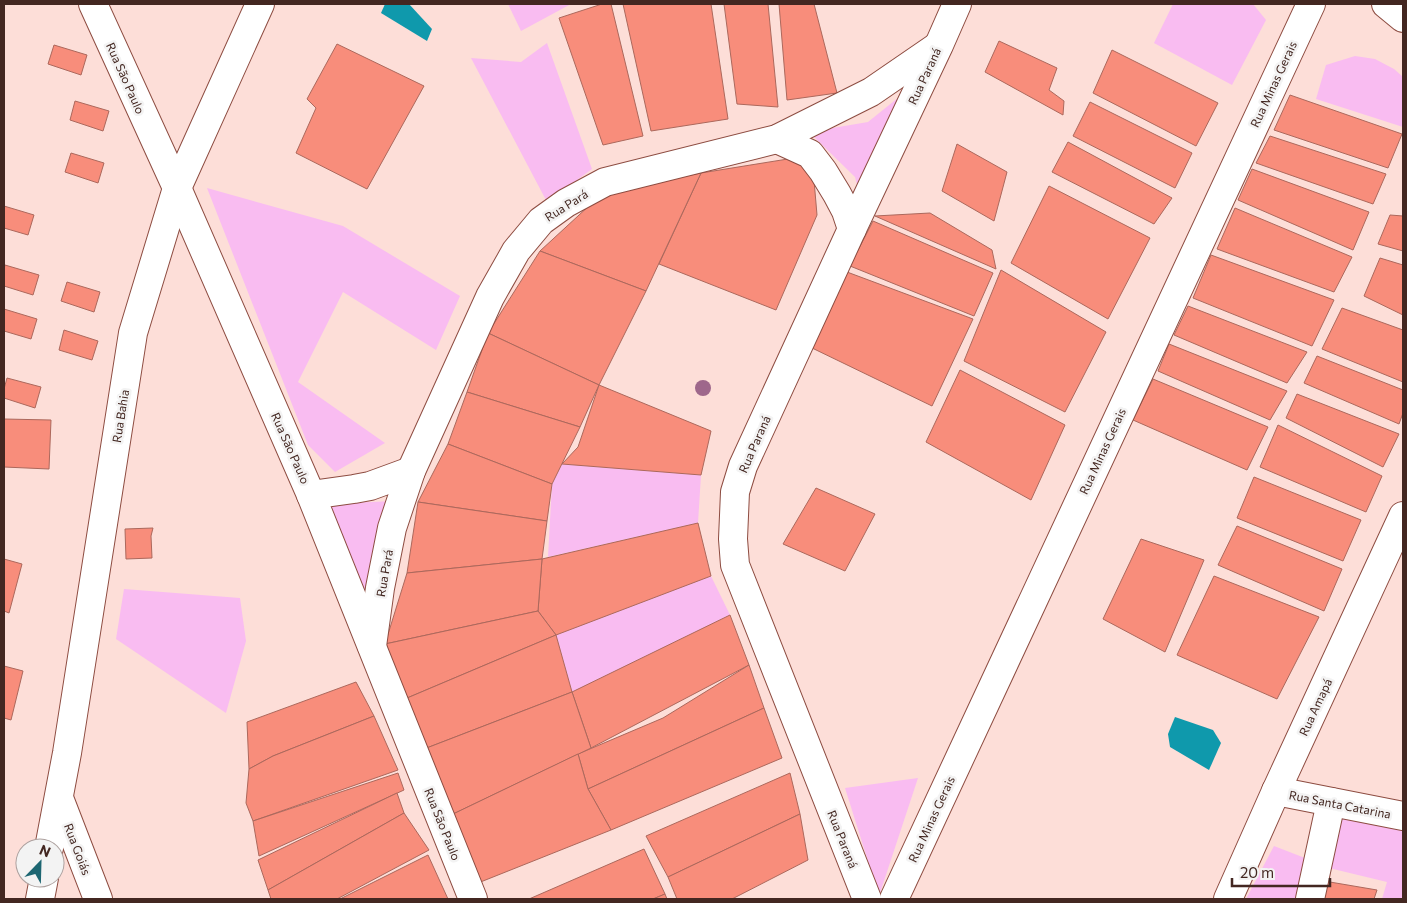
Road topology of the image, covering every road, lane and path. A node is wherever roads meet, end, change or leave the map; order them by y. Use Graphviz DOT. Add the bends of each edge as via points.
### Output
graph roads {
  1 [pos="93,4"];
  2 [pos="260,4"];
  3 [pos="957,4"];
  4 [pos="1311,4"];
  5 [pos="1386,4"];
  6 [pos="1403,18"];
  7 [pos="939,45"];
  8 [pos="777,139"];
  9 [pos="177,188"];
  10 [pos="852,229"];
  11 [pos="411,471"];
  12 [pos="311,495"];
  13 [pos="1402,522"];
  14 [pos="372,648"];
  15 [pos="1276,792"];
  16 [pos="59,798"];
  17 [pos="1331,802"];
  18 [pos="1403,816"];
  19 [pos="51,838"];
  20 [pos="98,899"];
  21 [pos="473,899"];
  22 [pos="867,899"];
  23 [pos="894,899"];
  24 [pos="1228,899"];
  25 [pos="1310,899"];
  1 -- 9 [label="street, Rua São Paulo"];
  2 -- 9 [label="street, Rua Bahia"];
  3 -- 7 [label="street, Rua Paraná"];
  4 -- 23 [label="street, Rua Minas Gerais"];
  5 -- 6 [label="street"];
  7 -- 8 [label="street, Rua Pará" via="871,92"];
  7 -- 10 [label="street, Rua Paraná"];
  8 -- 10 [label="street" via="810,154 837,194"];
  8 -- 11 [label="street, Rua Pará" via="605,182 541,221 516,251 490,297"];
  9 -- 12 [label="street, Rua São Paulo"];
  9 -- 16 [label="street, Rua Bahia" via="133,332"];
  10 -- 22 [label="street, Rua Paraná" via="743,466 735,492 733,539 735,565"];
  11 -- 12 [label="street" via="370,486"];
  11 -- 14 [label="street, Rua Pará" via="392,528"];
  12 -- 14 [label="street, Rua São Paulo"];
  13 -- 15 [label="street, Rua Amapá"];
  14 -- 21 [label="street, Rua São Paulo"];
  15 -- 17 [label="street, Rua Santa Catarina"];
  15 -- 24 [label="street, Rua Amapá"];
  16 -- 19 [label="street, Rua Bahia"];
  16 -- 20 [label="street, Rua Goiás"];
  17 -- 18 [label="street, Rua Santa Catarina"];
  17 -- 25 [label="street"];
}
